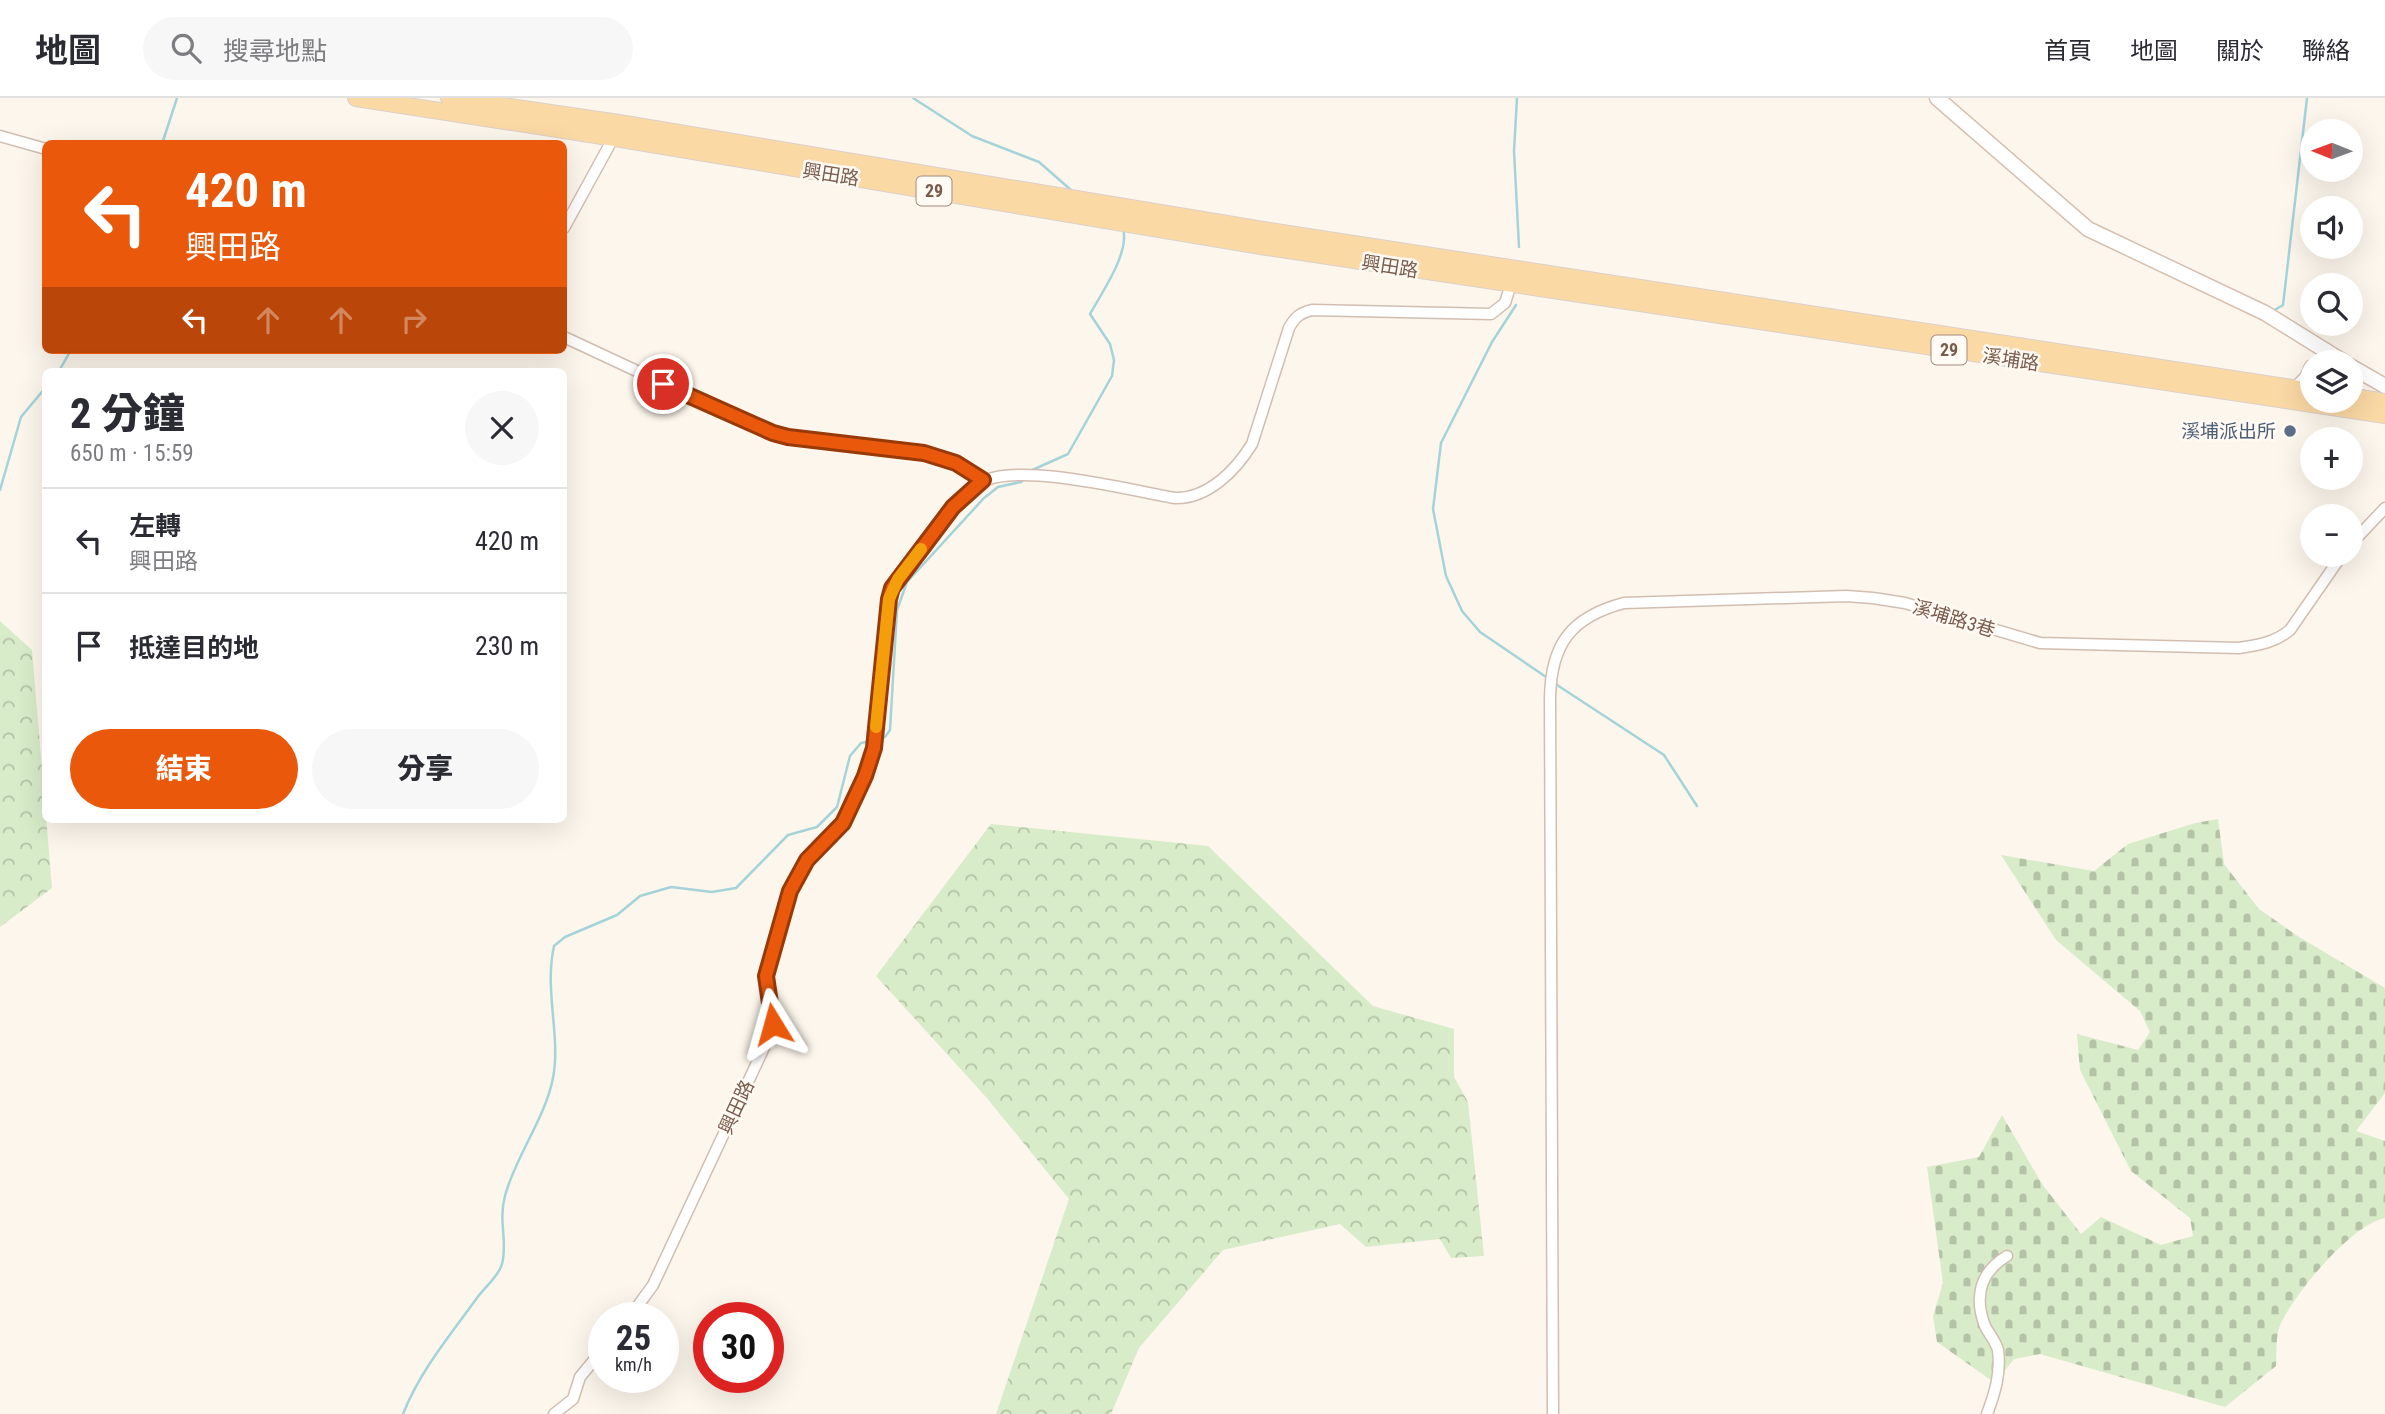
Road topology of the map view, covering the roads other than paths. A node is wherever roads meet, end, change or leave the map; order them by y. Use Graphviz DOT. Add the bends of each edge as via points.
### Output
graph roads {
  1 [pos="356,98"];
  2 [pos="449,98"];
  3 [pos="1937,98"];
  4 [pos="617,131"];
  5 [pos="0,136"];
  6 [pos="42,148"];
  7 [pos="567,223"];
  8 [pos="1513,276"];
  9 [pos="567,338"];
  10 [pos="2309,341"];
  11 [pos="2310,350"];
  12 [pos="2324,350"];
  13 [pos="2363,373"];
  14 [pos="2385,386"];
  15 [pos="2300,389"];
  16 [pos="2363,398"];
  17 [pos="2385,402"];
  18 [pos="2385,415"];
  19 [pos="983,480"];
  20 [pos="2385,508"];
  21 [pos="2363,531"];
  22 [pos="2334,567"];
  23 [pos="2007,1256"];
  24 [pos="641,1302"];
  25 [pos="588,1367"];
  26 [pos="554,1414"];
  27 [pos="1553,1414"];
  28 [pos="1987,1414"];
  1 -- 4 [label="main road, 興田路 / 29"];
  2 -- 4 [label="main road, 興田路 / 29"];
  3 -- 10 [label="street" via="2088,229 2265,313"];
  4 -- 7 [label="street"];
  4 -- 8 [label="main road, 興田路 / 29" via="1253,244"];
  5 -- 6 [label="street"];
  8 -- 15 [label="main road, 溪埔路 / 29"];
  8 -- 18 [label="main road, 溪埔路 / 29"];
  8 -- 19 [label="street" via="1505,303 1491,314 1303,312 1289,328 1252,444 1220,481 1187,498 1026,474"];
  9 -- 19 [label="street" via="759,428 788,437 924,453 956,463"];
  10 -- 11 [label="street"];
  10 -- 12 [label="street"];
  13 -- 14 [label="street"];
  16 -- 17 [label="main road"];
  19 -- 24 [label="street, 興田路" via="953,507 892,588 874,748 865,776 843,823 807,860 790,891 766,976 773,1024 769,1037 653,1285"];
  20 -- 21 [label="street"];
  22 -- 27 [label="street, 溪埔路3巷" via="2282,637 2265,645 2239,648 2040,643 1905,603 1860,597 1636,603 1601,609 1566,635 1556,651 1550,686"];
  23 -- 28 [label="street" via="1993,1264 1982,1281 1985,1325 1998,1348 1998,1387"];
  25 -- 26 [label="street" via="573,1399"];
}
